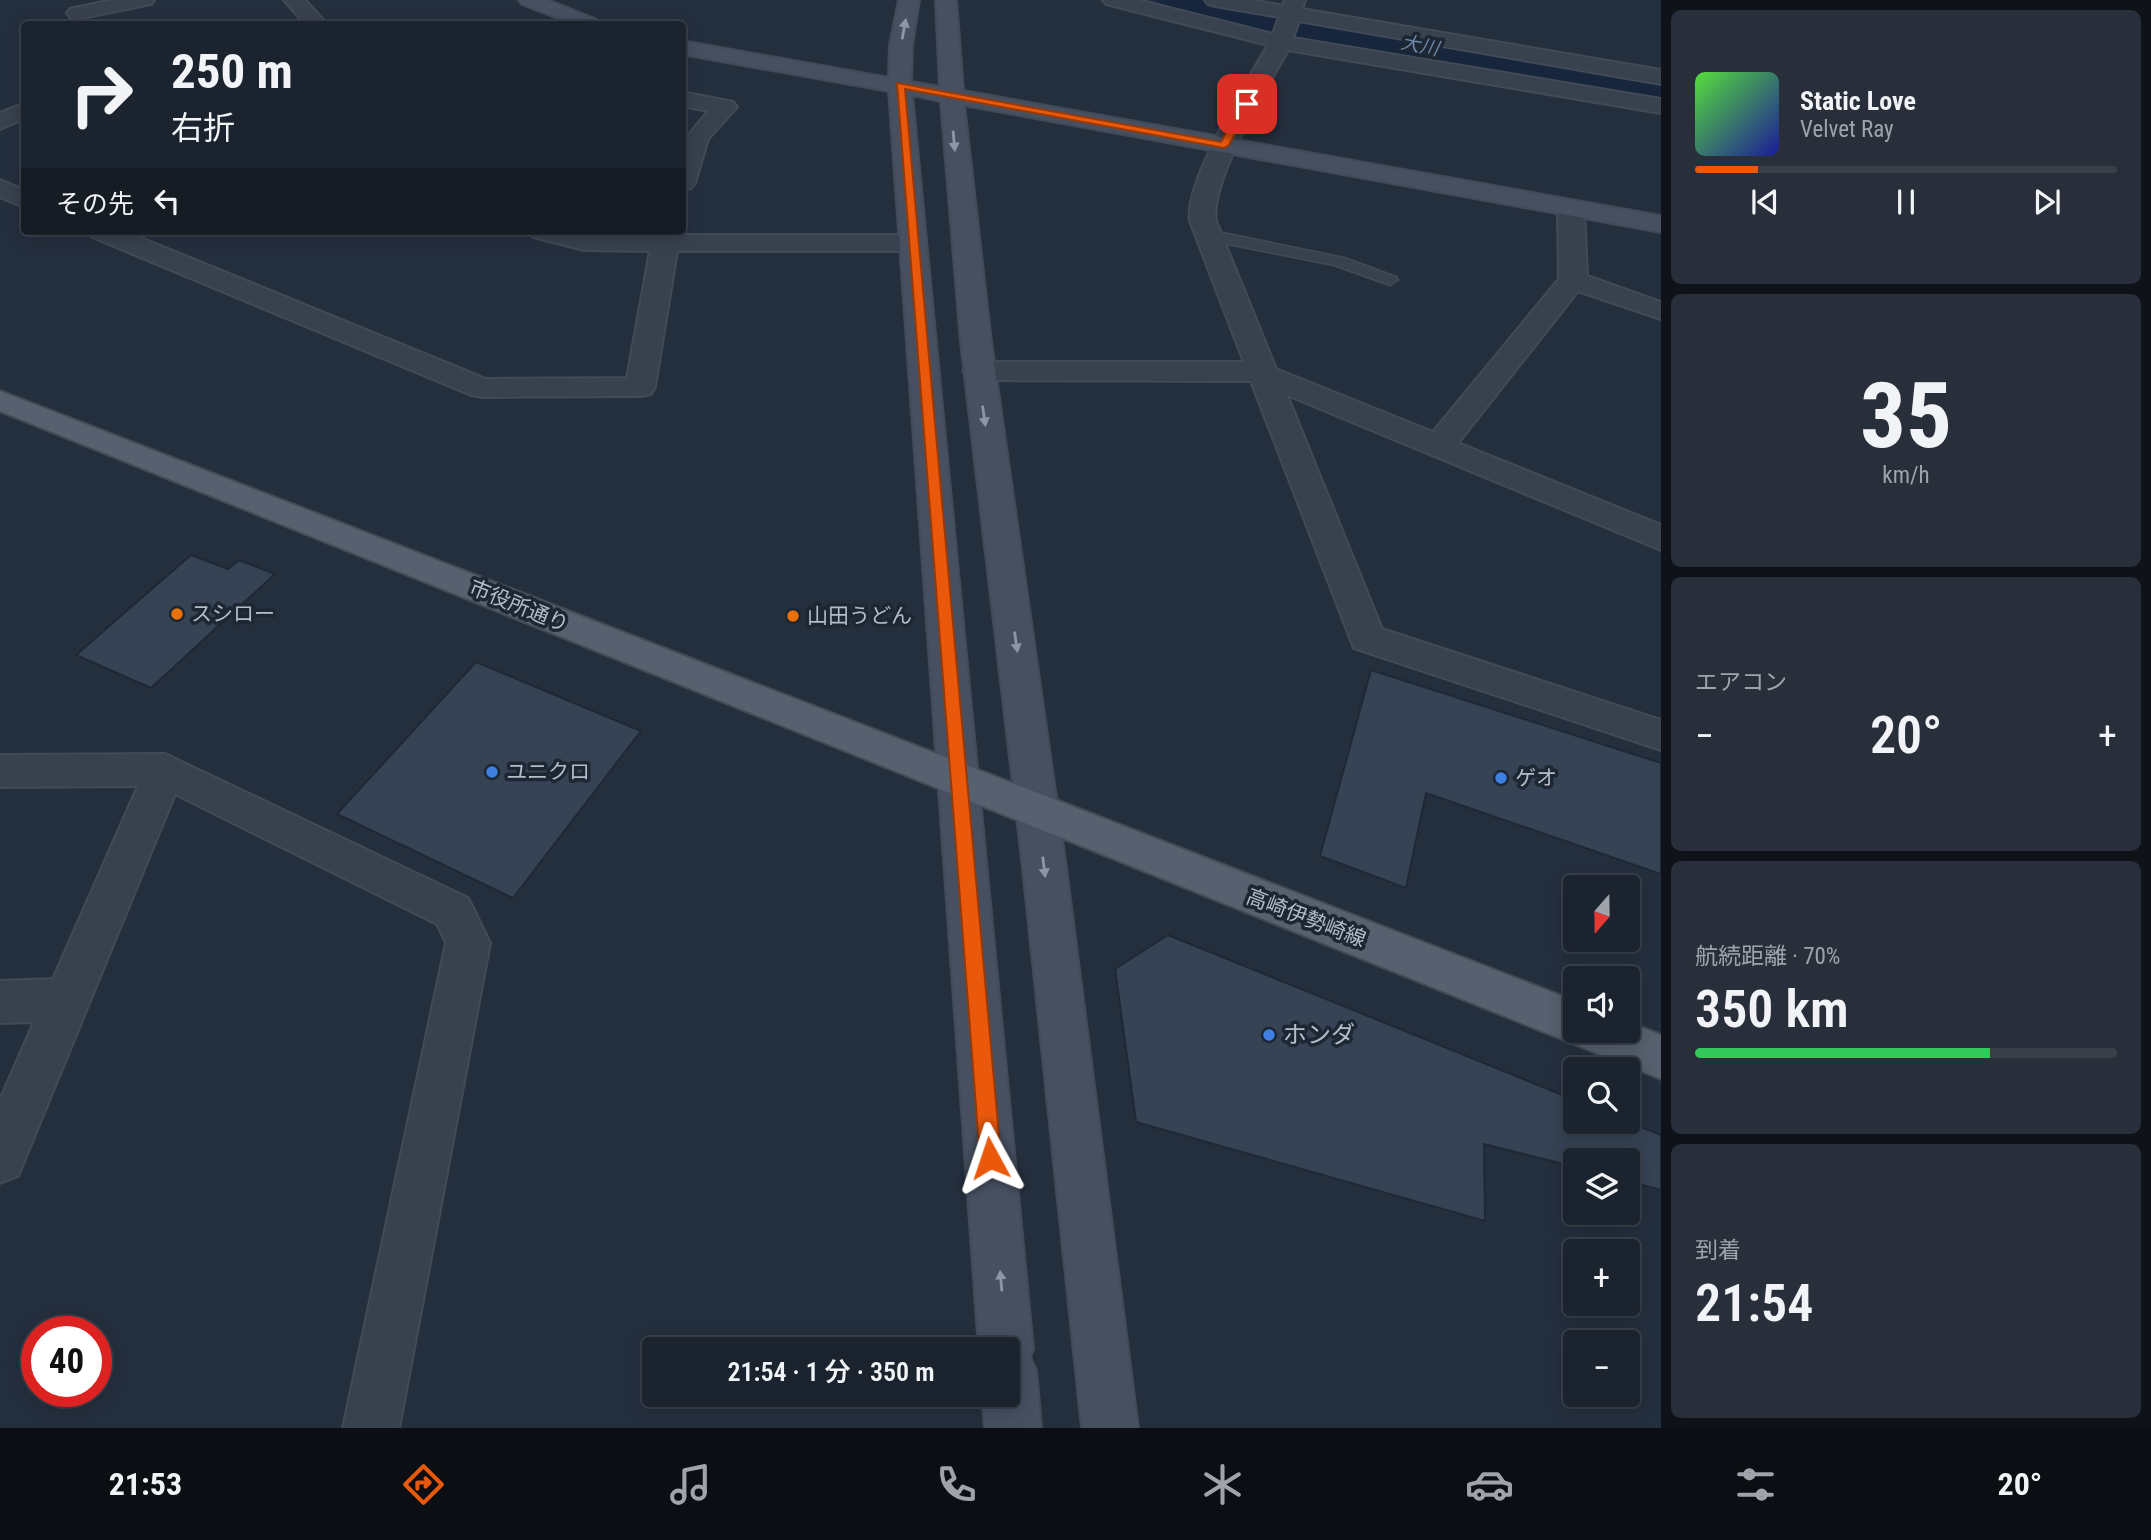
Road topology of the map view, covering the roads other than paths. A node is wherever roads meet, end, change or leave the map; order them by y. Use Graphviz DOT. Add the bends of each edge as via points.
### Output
graph roads {
  1 [pos="145,0"];
  2 [pos="294,0"];
  3 [pos="529,0"];
  4 [pos="909,0"];
  5 [pos="946,0"];
  6 [pos="1113,0"];
  7 [pos="1215,0"];
  8 [pos="77,12"];
  9 [pos="313,21"];
  10 [pos="582,21"];
  11 [pos="1288,22"];
  12 [pos="686,48"];
  13 [pos="1661,77"];
  14 [pos="900,85"];
  15 [pos="950,95"];
  16 [pos="686,100"];
  17 [pos="1661,106"];
  18 [pos="21,112"];
  19 [pos="0,122"];
  20 [pos="1224,145"];
  21 [pos="686,171"];
  22 [pos="0,188"];
  23 [pos="21,198"];
  24 [pos="1571,209"];
  25 [pos="1661,224"];
  26 [pos="127,235"];
  27 [pos="557,235"];
  28 [pos="666,237"];
  29 [pos="1209,238"];
  30 [pos="913,243"];
  31 [pos="1390,280"];
  32 [pos="1573,281"];
  33 [pos="1661,311"];
  34 [pos="978,371"];
  35 [pos="1260,373"];
  36 [pos="0,400"];
  37 [pos="1439,446"];
  38 [pos="1661,538"];
  39 [pos="1661,735"];
  40 [pos="165,770"];
  41 [pos="0,771"];
  42 [pos="957,781"];
  43 [pos="1037,812"];
  44 [pos="67,1000"];
  45 [pos="0,1002"];
  46 [pos="1563,1018"];
  47 [pos="1625,1043"];
  48 [pos="1661,1057"];
  49 [pos="0,1158"];
  50 [pos="1005,1337"];
  51 [pos="1011,1407"];
  52 [pos="371,1428"];
  53 [pos="1013,1428"];
  54 [pos="1110,1428"];
  1 -- 8 [label="street"];
  2 -- 9 [label="street"];
  3 -- 10 [label="street"];
  14 -- 4 [label="street, one-way"];
  5 -- 15 [label="street"];
  6 -- 11 [label="street"];
  7 -- 11 [label="street"];
  11 -- 13 [label="street"];
  11 -- 17 [label="street"];
  11 -- 20 [label="street"];
  12 -- 14 [label="street"];
  14 -- 15 [label="street"];
  14 -- 30 [label="street"];
  15 -- 20 [label="street"];
  15 -- 34 [label="street, one-way"];
  16 -- 21 [label="street" via="725,107 697,137"];
  18 -- 19 [label="street"];
  20 -- 24 [label="street"];
  20 -- 29 [label="street" via="1201,209"];
  22 -- 23 [label="street"];
  24 -- 25 [label="street"];
  24 -- 32 [label="street"];
  26 -- 28 [label="street" via="482,388 640,387"];
  27 -- 28 [label="street" via="584,242"];
  28 -- 30 [label="street"];
  29 -- 31 [label="lane" via="1338,261"];
  29 -- 35 [label="street"];
  30 -- 42 [label="street"];
  32 -- 33 [label="street"];
  32 -- 37 [label="street"];
  34 -- 35 [label="street"];
  34 -- 43 [label="street, one-way"];
  35 -- 37 [label="street"];
  35 -- 39 [label="street" via="1367,638"];
  36 -- 42 [label="main road, 市役所通り"];
  37 -- 38 [label="street"];
  40 -- 41 [label="street"];
  40 -- 44 [label="street"];
  40 -- 52 [label="street" via="453,911 468,943"];
  42 -- 43 [label="main road, 市役所通り"];
  50 -- 42 [label="street, one-way"];
  43 -- 46 [label="main road, 高崎伊勢崎線"];
  43 -- 54 [label="street, one-way"];
  44 -- 45 [label="street"];
  44 -- 49 [label="street"];
  47 -- 48 [label="main road"];
  51 -- 53 [label="street"];
}
